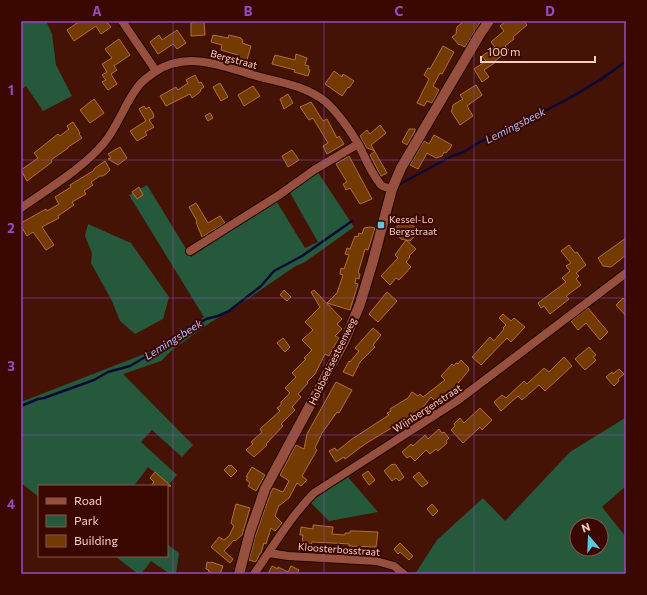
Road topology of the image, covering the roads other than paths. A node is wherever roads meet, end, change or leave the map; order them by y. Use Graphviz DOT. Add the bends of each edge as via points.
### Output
graph roads {
  1 [pos="122,21"];
  2 [pos="490,21"];
  3 [pos="156,71"];
  4 [pos="358,144"];
  5 [pos="392,190"];
  6 [pos="21,208"];
  7 [pos="190,251"];
  8 [pos="626,273"];
  9 [pos="269,553"];
  10 [pos="239,574"];
  11 [pos="254,574"];
  12 [pos="404,574"];
  1 -- 3 [label="street"];
  2 -- 5 [label="street, Holsbeeksesteenweg" via="401,168"];
  3 -- 4 [label="street, Bergstraat" via="181,61 209,62 285,83 312,93 325,102 336,112"];
  3 -- 6 [label="street, Bergstraat" via="144,79 137,88 96,152"];
  4 -- 5 [label="street, Bergstraat" via="382,186"];
  4 -- 7 [label="street"];
  5 -- 10 [label="street, Holsbeeksesteenweg" via="360,304 344,342 264,489"];
  8 -- 9 [label="street, Wijnbergenstraat" via="457,402 314,493"];
  9 -- 11 [label="street, Wijnbergenstraat"];
  9 -- 12 [label="street, Kloosterbosstraat" via="376,561 394,566"];
}
